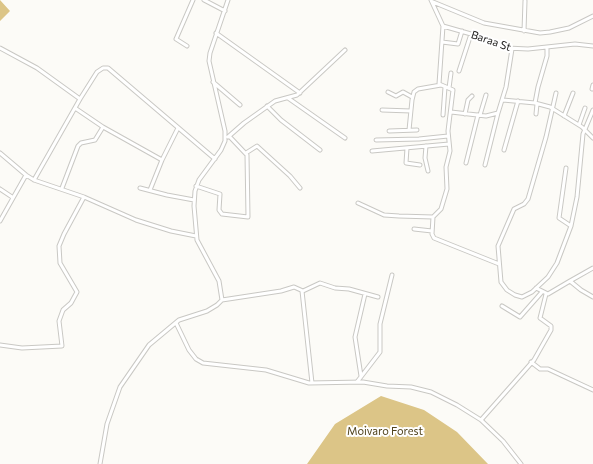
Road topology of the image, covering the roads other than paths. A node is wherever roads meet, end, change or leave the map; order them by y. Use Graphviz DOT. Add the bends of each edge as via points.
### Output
graph roads {
  1 [pos="193,0"];
  2 [pos="204,0"];
  3 [pos="228,0"];
  4 [pos="431,1"];
  5 [pos="526,1"];
  6 [pos="224,11"];
  7 [pos="593,16"];
  8 [pos="443,26"];
  9 [pos="462,31"];
  10 [pos="524,31"];
  11 [pos="216,33"];
  12 [pos="471,34"];
  13 [pos="442,42"];
  14 [pos="188,46"];
  15 [pos="593,46"];
  16 [pos="547,47"];
  17 [pos="0,48"];
  18 [pos="344,50"];
  19 [pos="512,50"];
  20 [pos="459,71"];
  21 [pos="451,73"];
  22 [pos="213,82"];
  23 [pos="441,85"];
  24 [pos="447,87"];
  25 [pos="388,92"];
  26 [pos="300,93"];
  27 [pos="556,93"];
  28 [pos="573,93"];
  29 [pos="486,94"];
  30 [pos="472,96"];
  31 [pos="287,97"];
  32 [pos="412,97"];
  33 [pos="80,99"];
  34 [pos="503,100"];
  35 [pos="518,101"];
  36 [pos="536,103"];
  37 [pos="240,106"];
  38 [pos="267,106"];
  39 [pos="75,108"];
  40 [pos="552,108"];
  41 [pos="585,108"];
  42 [pos="382,110"];
  43 [pos="411,110"];
  44 [pos="593,110"];
  45 [pos="450,112"];
  46 [pos="499,112"];
  47 [pos="465,114"];
  48 [pos="536,114"];
  49 [pos="479,115"];
  50 [pos="443,116"];
  51 [pos="564,116"];
  52 [pos="578,125"];
  53 [pos="103,127"];
  54 [pos="178,128"];
  55 [pos="409,130"];
  56 [pos="417,130"];
  57 [pos="585,130"];
  58 [pos="389,131"];
  59 [pos="229,136"];
  60 [pos="448,136"];
  61 [pos="345,138"];
  62 [pos="593,138"];
  63 [pos="376,140"];
  64 [pos="225,141"];
  65 [pos="450,144"];
  66 [pos="426,146"];
  67 [pos="407,148"];
  68 [pos="320,150"];
  69 [pos="504,150"];
  70 [pos="372,151"];
  71 [pos="0,152"];
  72 [pos="246,154"];
  73 [pos="215,158"];
  74 [pos="162,160"];
  75 [pos="466,163"];
  76 [pos="420,165"];
  77 [pos="485,165"];
  78 [pos="566,168"];
  79 [pos="428,171"];
  80 [pos="26,175"];
  81 [pos="34,180"];
  82 [pos="196,186"];
  83 [pos="62,188"];
  84 [pos="140,188"];
  85 [pos="300,188"];
  86 [pos="0,189"];
  87 [pos="150,190"];
  88 [pos="84,196"];
  89 [pos="12,197"];
  90 [pos="194,200"];
  91 [pos="358,203"];
  92 [pos="433,217"];
  93 [pos="0,221"];
  94 [pos="571,226"];
  95 [pos="414,229"];
  96 [pos="432,231"];
  97 [pos="196,236"];
  98 [pos="499,264"];
  99 [pos="593,268"];
  100 [pos="392,275"];
  101 [pos="570,281"];
  102 [pos="536,288"];
  103 [pos="302,291"];
  104 [pos="544,293"];
  105 [pos="365,294"];
  106 [pos="378,297"];
  107 [pos="593,297"];
  108 [pos="222,300"];
  109 [pos="502,306"];
  110 [pos="176,323"];
  111 [pos="0,345"];
  112 [pos="531,362"];
  113 [pos="361,376"];
  114 [pos="357,382"];
  115 [pos="312,383"];
  116 [pos="593,390"];
  117 [pos="481,420"];
  118 [pos="100,464"];
  119 [pos="520,464"];
  1 -- 14 [label="street" via="176,39"];
  2 -- 6 [label="street"];
  3 -- 6 [label="street"];
  4 -- 8 [label="street"];
  4 -- 10 [label="street" via="475,20"];
  5 -- 10 [label="street"];
  6 -- 11 [label="street"];
  7 -- 10 [label="street" via="559,30 544,33"];
  8 -- 9 [label="street, Baraa St"];
  8 -- 13 [label="street"];
  9 -- 12 [label="street, Baraa St"];
  9 -- 13 [label="street" via="458,44"];
  11 -- 22 [label="street" via="209,58"];
  11 -- 26 [label="street"];
  12 -- 19 [label="street, Baraa St"];
  12 -- 20 [label="street"];
  13 -- 23 [label="street" via="439,83"];
  15 -- 16 [label="street, Baraa St" via="575,44"];
  16 -- 19 [label="street, Baraa St"];
  16 -- 36 [label="street"];
  17 -- 33 [label="street" via="30,64"];
  18 -- 26 [label="street"];
  19 -- 34 [label="street"];
  21 -- 24 [label="street"];
  22 -- 37 [label="street"];
  22 -- 64 [label="street"];
  23 -- 24 [label="street"];
  23 -- 32 [label="street" via="418,89"];
  24 -- 45 [label="street" via="453,90"];
  24 -- 50 [label="street"];
  25 -- 32 [label="street" via="396,96 403,92"];
  26 -- 31 [label="street"];
  27 -- 40 [label="street"];
  28 -- 51 [label="street"];
  29 -- 49 [label="street"];
  30 -- 47 [label="street" via="468,100"];
  31 -- 38 [label="street"];
  31 -- 61 [label="street"];
  32 -- 43 [label="street"];
  33 -- 39 [label="street"];
  33 -- 54 [label="street" via="97,72 106,67"];
  34 -- 35 [label="street"];
  34 -- 46 [label="street"];
  35 -- 36 [label="street"];
  35 -- 69 [label="street"];
  36 -- 40 [label="street"];
  36 -- 48 [label="street"];
  38 -- 59 [label="street"];
  38 -- 68 [label="street"];
  39 -- 53 [label="street"];
  39 -- 81 [label="street"];
  40 -- 51 [label="street"];
  40 -- 98 [label="street" via="528,199 514,209 500,242"];
  41 -- 52 [label="street"];
  42 -- 43 [label="street"];
  43 -- 55 [label="street"];
  44 -- 57 [label="street"];
  45 -- 47 [label="street"];
  45 -- 60 [label="street"];
  46 -- 49 [label="street" via="492,116"];
  46 -- 77 [label="street"];
  47 -- 49 [label="street"];
  49 -- 75 [label="street"];
  51 -- 52 [label="street"];
  52 -- 57 [label="street"];
  53 -- 74 [label="street"];
  53 -- 83 [label="street" via="95,140 78,146"];
  54 -- 73 [label="street"];
  54 -- 74 [label="street"];
  55 -- 56 [label="street"];
  55 -- 58 [label="street"];
  57 -- 62 [label="street"];
  57 -- 94 [label="street" via="578,193"];
  59 -- 64 [label="street"];
  59 -- 72 [label="street"];
  60 -- 63 [label="street"];
  60 -- 65 [label="street"];
  64 -- 73 [label="street"];
  65 -- 66 [label="street"];
  65 -- 92 [label="street" via="446,167 446,192 441,209"];
  66 -- 67 [label="street"];
  66 -- 79 [label="street"];
  67 -- 70 [label="street"];
  67 -- 76 [label="street" via="406,163"];
  71 -- 80 [label="street"];
  72 -- 82 [label="street" via="248,217 222,214 219,210 220,194"];
  72 -- 85 [label="street" via="257,147"];
  73 -- 82 [label="street"];
  74 -- 87 [label="street"];
  78 -- 94 [label="street" via="559,218"];
  80 -- 81 [label="street"];
  80 -- 89 [label="street"];
  81 -- 83 [label="street"];
  82 -- 90 [label="street"];
  83 -- 88 [label="street"];
  84 -- 87 [label="street"];
  86 -- 89 [label="street"];
  87 -- 90 [label="street"];
  88 -- 97 [label="street" via="136,220 171,232"];
  88 -- 111 [label="street" via="60,246 60,263 77,292 73,301 63,310 59,321 62,346 22,348"];
  89 -- 93 [label="street"];
  90 -- 97 [label="street"];
  91 -- 92 [label="street" via="384,215"];
  92 -- 96 [label="street"];
  94 -- 102 [label="street" via="554,268"];
  95 -- 96 [label="street"];
  96 -- 98 [label="street" via="434,238"];
  97 -- 108 [label="street" via="219,281"];
  98 -- 102 [label="street" via="501,282 512,294 522,297"];
  99 -- 101 [label="street"];
  100 -- 113 [label="street" via="379,330 380,352"];
  101 -- 104 [label="street"];
  101 -- 107 [label="street"];
  102 -- 104 [label="street"];
  103 -- 105 [label="street" via="323,283"];
  103 -- 108 [label="street" via="294,288"];
  103 -- 115 [label="street"];
  104 -- 109 [label="street" via="520,317"];
  104 -- 112 [label="street" via="540,318 552,328"];
  105 -- 106 [label="street"];
  105 -- 113 [label="street" via="355,337"];
  108 -- 110 [label="street" via="207,311 187,316"];
  110 -- 115 [label="street" via="188,350 200,362 266,370"];
  110 -- 118 [label="street" via="149,345 120,387 109,419"];
  112 -- 116 [label="street" via="540,369 548,370"];
  112 -- 117 [label="street"];
  113 -- 114 [label="street"];
  114 -- 115 [label="street"];
  114 -- 117 [label="street" via="411,387 431,392"];
  117 -- 119 [label="street" via="503,441"];
}
